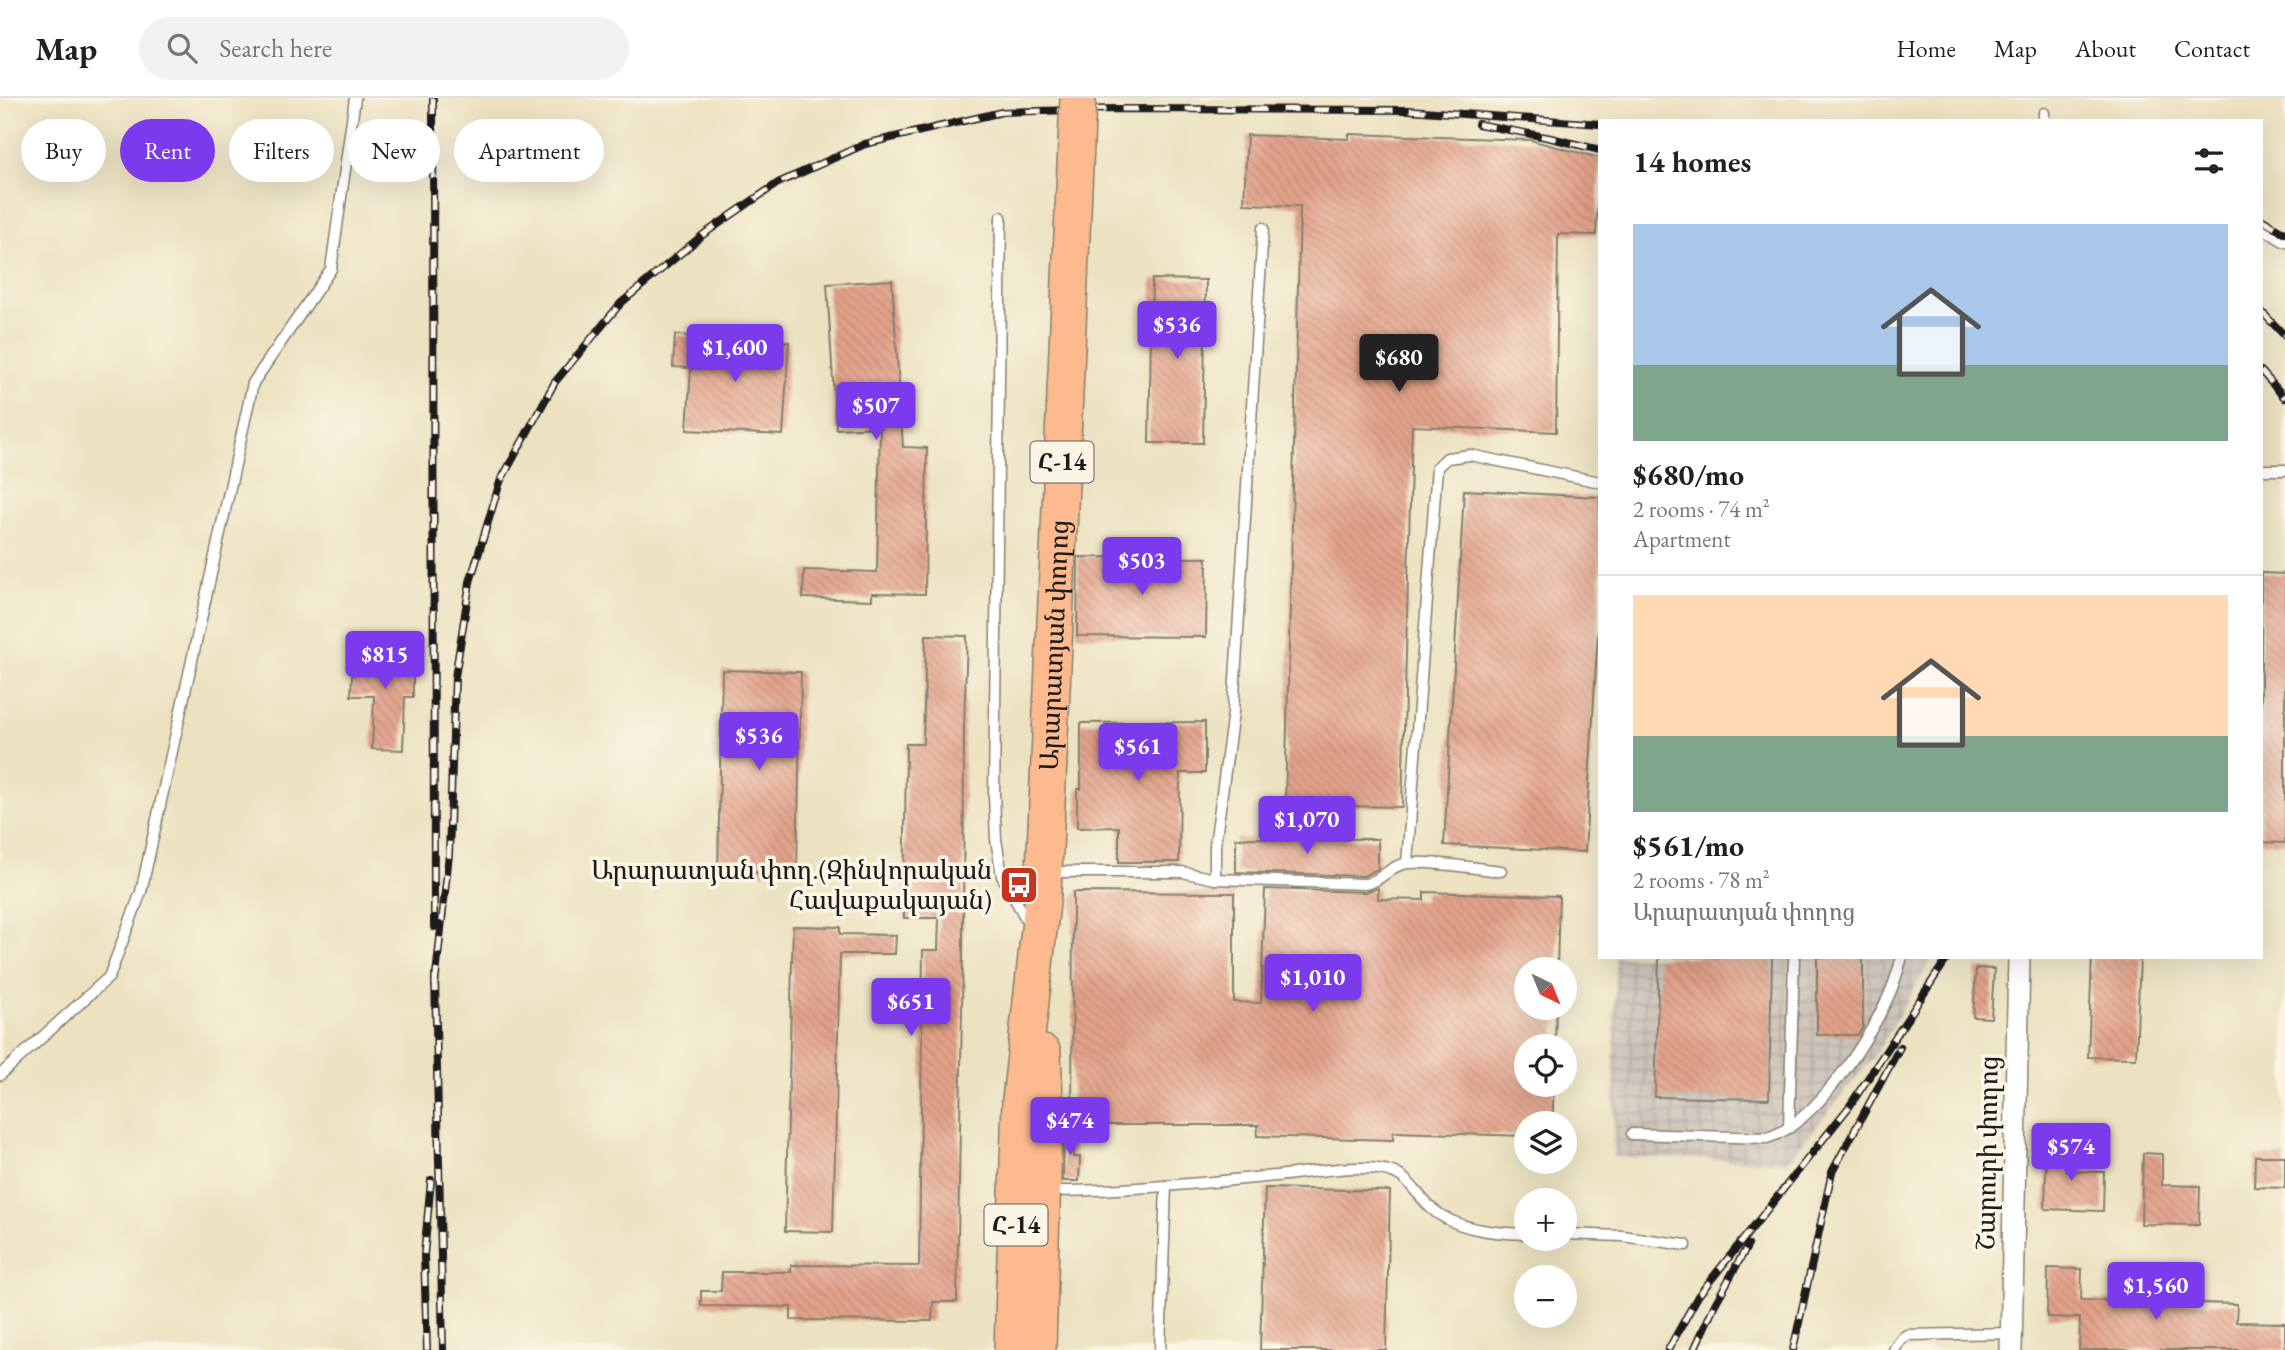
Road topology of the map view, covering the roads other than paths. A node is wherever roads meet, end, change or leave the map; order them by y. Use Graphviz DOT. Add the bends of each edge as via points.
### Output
graph roads {
  1 [pos="355,98"];
  2 [pos="1078,98"];
  3 [pos="1001,217"];
  4 [pos="1263,228"];
  5 [pos="2263,228"];
  6 [pos="2285,242"];
  7 [pos="2263,470"];
  8 [pos="2285,470"];
  9 [pos="1598,482"];
  10 [pos="1406,863"];
  11 [pos="1501,871"];
  12 [pos="1044,872"];
  13 [pos="1215,879"];
  14 [pos="1038,941"];
  15 [pos="1794,959"];
  16 [pos="1901,959"];
  17 [pos="2019,959"];
  18 [pos="0,1075"];
  19 [pos="1789,1128"];
  20 [pos="1632,1134"];
  21 [pos="1166,1186"];
  22 [pos="1042,1191"];
  23 [pos="1514,1233"];
  24 [pos="1577,1234"];
  25 [pos="1686,1245"];
  26 [pos="2012,1341"];
  27 [pos="1012,1350"];
  28 [pos="1038,1350"];
  29 [pos="1160,1350"];
  30 [pos="1894,1350"];
  1 -- 18 [label="lane" via="331,269 253,383 141,892 109,977"];
  2 -- 12 [label="main road, Արարատյան փողոց / Հ-14, bridge"];
  3 -- 14 [label="lane" via="996,839 1002,877"];
  4 -- 13 [label="lane" via="1233,712 1215,845"];
  5 -- 6 [label="lane"];
  7 -- 8 [label="lane"];
  9 -- 10 [label="lane" via="1470,455 1447,458 1437,467"];
  10 -- 11 [label="lane"];
  10 -- 13 [label="lane" via="1365,884"];
  12 -- 13 [label="lane" via="1182,872"];
  12 -- 14 [label="main road, Արարատյան փողոց / Հ-14"];
  14 -- 22 [label="main road, Արարատյան փողոց / Հ-14" via="1045,1101"];
  14 -- 27 [label="main road, Արարատյան փողոց / Հ-14" via="1020,1100"];
  15 -- 19 [label="lane"];
  16 -- 19 [label="lane" via="1892,988 1860,1049 1818,1102"];
  17 -- 26 [label="street, Շարուրի փողոց"];
  19 -- 20 [label="lane" via="1767,1138"];
  21 -- 22 [label="lane"];
  21 -- 23 [label="lane" via="1361,1168 1393,1172 1454,1224"];
  21 -- 29 [label="lane"];
  22 -- 28 [label="main road, Արարատյան փողոց / Հ-14"];
  24 -- 25 [label="lane"];
  26 -- 30 [label="lane" via="1907,1335"];
}
